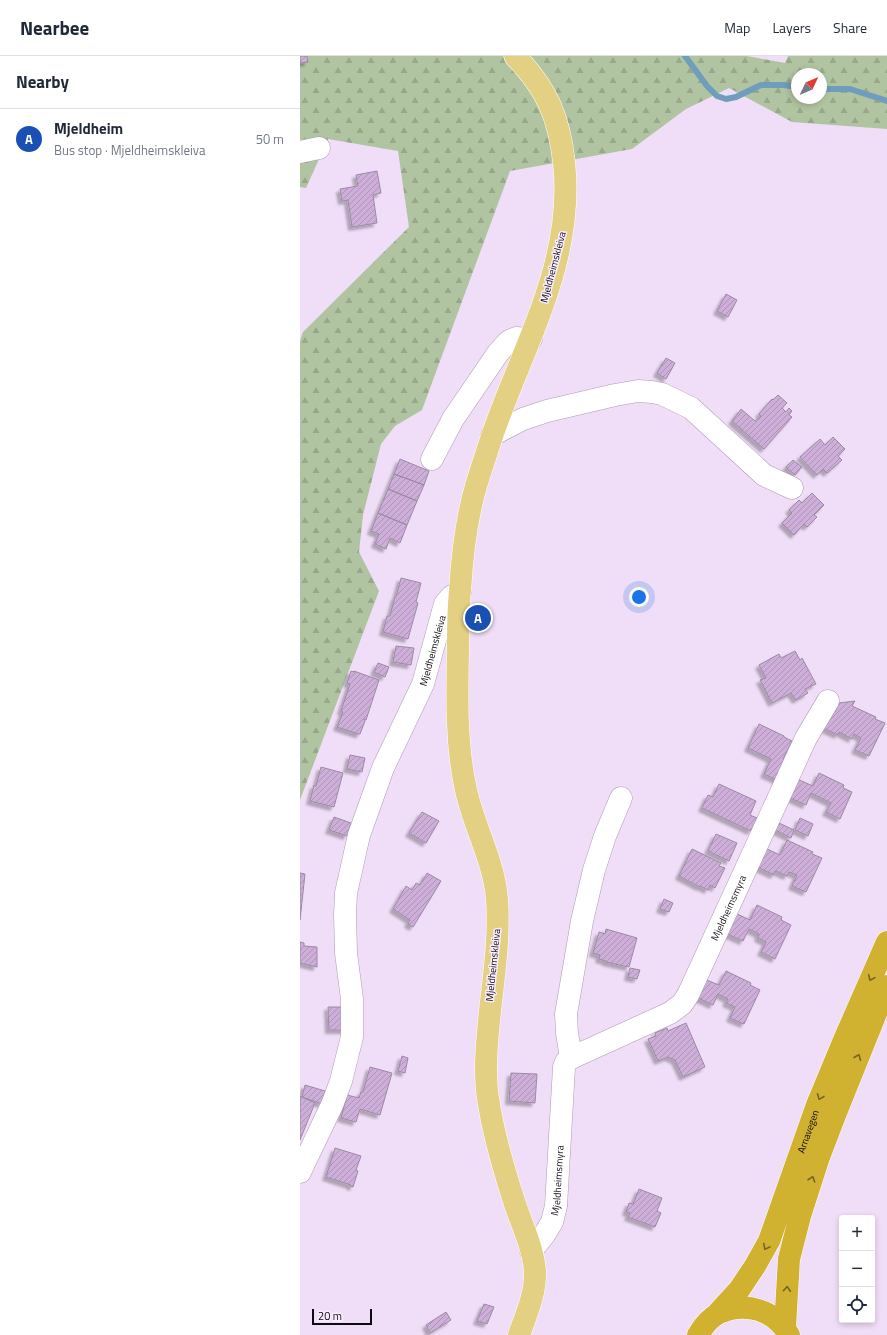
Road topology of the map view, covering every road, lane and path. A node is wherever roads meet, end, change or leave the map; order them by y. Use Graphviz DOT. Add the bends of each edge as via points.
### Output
graph roads {
  1 [pos="516,56"];
  2 [pos="531,338"];
  3 [pos="492,435"];
  4 [pos="432,459"];
  5 [pos="792,488"];
  6 [pos="460,592"];
  7 [pos="828,701"];
  8 [pos="621,798"];
  9 [pos="887,942"];
  10 [pos="887,986"];
  11 [pos="571,1058"];
  12 [pos="300,1172"];
  13 [pos="531,1251"];
  14 [pos="718,1313"];
  15 [pos="787,1331"];
  16 [pos="519,1335"];
  17 [pos="698,1335"];
  1 -- 2 [label="main road, Mjeldheimskleiva" via="542,88 553,111 559,131 566,180 566,203 560,248"];
  2 -- 3 [label="main road, Mjeldheimskleiva"];
  2 -- 4 [label="street" via="516,338 509,341 498,353 453,419"];
  3 -- 5 [label="street" via="523,419 547,411 638,391 652,392 691,408 764,475"];
  3 -- 6 [label="main road, Mjeldheimskleiva" via="475,488 466,534"];
  6 -- 12 [label="street, Mjeldheimskleiva" via="445,604 423,684 383,768 359,835 346,893 345,914 346,954 352,999 352,1037 335,1099"];
  6 -- 13 [label="main road, Mjeldheimskleiva" via="457,674 459,744 467,796 488,855 497,902 497,942 486,1041 487,1095 498,1148"];
  7 -- 11 [label="street, Mjeldheimsmyra" via="806,738 682,1004 670,1013"];
  8 -- 11 [label="street" via="594,870 582,921 566,1014"];
  9 -- 14 [label="highway, Arnavegen, one-way" via="817,1105 769,1241 739,1290"];
  15 -- 10 [label="highway, Arnavegen, one-way" via="789,1259 796,1230 830,1129"];
  11 -- 13 [label="street, Mjeldheimsmyra" via="564,1067 556,1206 552,1222"];
  13 -- 16 [label="main road, Mjeldheimskleiva" via="535,1271 534,1287"];
  14 -- 15 [label="highway" via="734,1308 751,1308 767,1313"];
  14 -- 17 [label="highway, Arnavegen" via="705,1324"];
}
